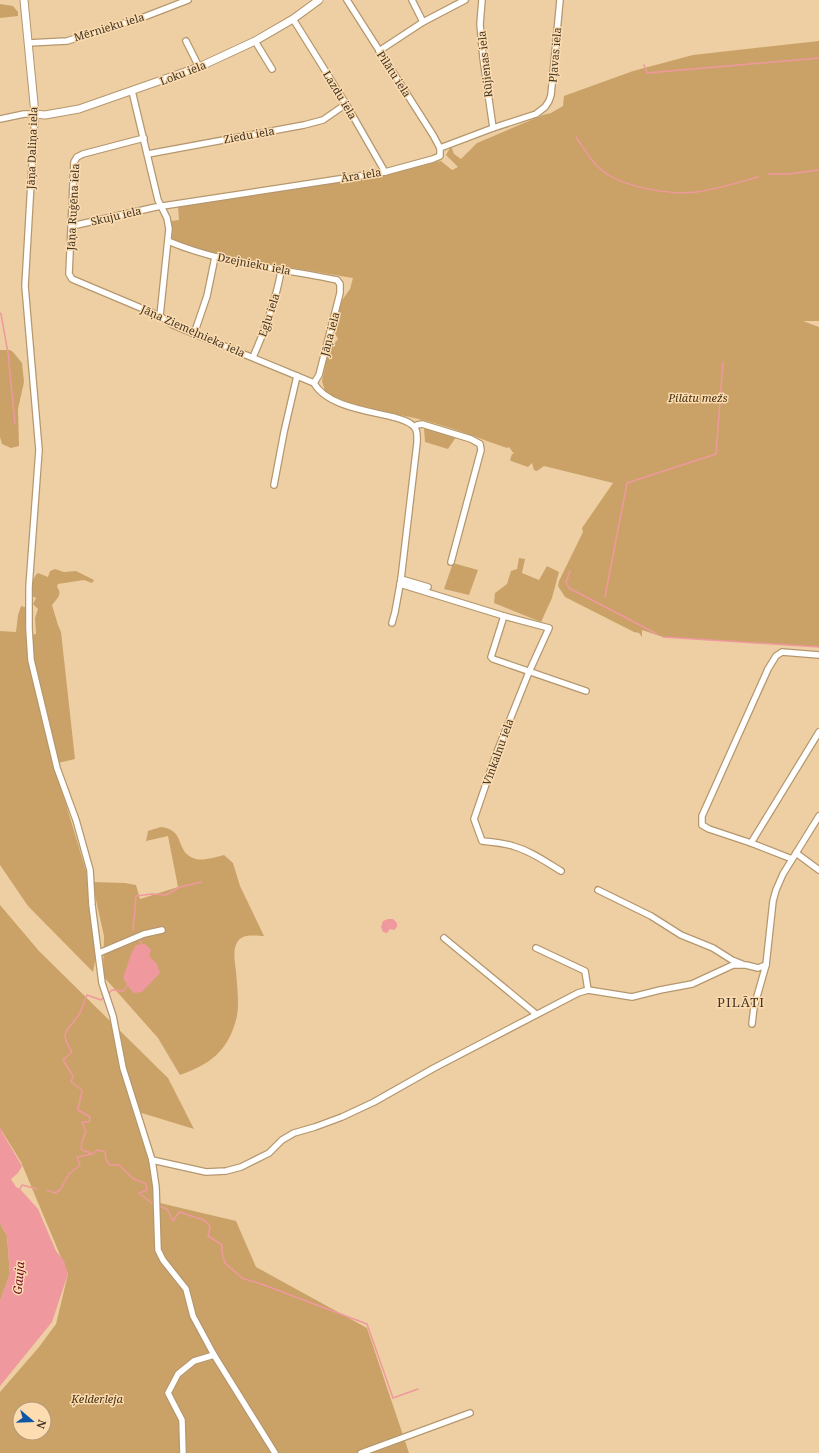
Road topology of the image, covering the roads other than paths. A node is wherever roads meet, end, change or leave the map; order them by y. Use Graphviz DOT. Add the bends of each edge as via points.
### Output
graph roads {
  1 [pos="24,0"];
  2 [pos="188,0"];
  3 [pos="318,0"];
  4 [pos="348,0"];
  5 [pos="412,0"];
  6 [pos="465,0"];
  7 [pos="482,0"];
  8 [pos="560,0"];
  9 [pos="293,19"];
  10 [pos="423,22"];
  11 [pos="186,41"];
  12 [pos="255,41"];
  13 [pos="28,43"];
  14 [pos="379,51"];
  15 [pos="199,67"];
  16 [pos="272,69"];
  17 [pos="132,92"];
  18 [pos="346,104"];
  19 [pos="545,108"];
  20 [pos="35,114"];
  21 [pos="0,119"];
  22 [pos="493,128"];
  23 [pos="144,138"];
  24 [pos="440,148"];
  25 [pos="148,154"];
  26 [pos="385,172"];
  27 [pos="162,207"];
  28 [pos="72,226"];
  29 [pos="168,241"];
  30 [pos="215,257"];
  31 [pos="280,271"];
  32 [pos="72,279"];
  33 [pos="340,284"];
  34 [pos="160,316"];
  35 [pos="194,334"];
  36 [pos="253,358"];
  37 [pos="297,376"];
  38 [pos="314,382"];
  39 [pos="415,427"];
  40 [pos="274,485"];
  41 [pos="451,562"];
  42 [pos="400,581"];
  43 [pos="428,587"];
  44 [pos="504,616"];
  45 [pos="392,623"];
  46 [pos="819,655"];
  47 [pos="529,672"];
  48 [pos="586,691"];
  49 [pos="819,732"];
  50 [pos="819,816"];
  51 [pos="751,843"];
  52 [pos="796,853"];
  53 [pos="792,859"];
  54 [pos="819,870"];
  55 [pos="561,871"];
  56 [pos="598,890"];
  57 [pos="162,930"];
  58 [pos="444,938"];
  59 [pos="536,948"];
  60 [pos="99,953"];
  61 [pos="746,965"];
  62 [pos="766,965"];
  63 [pos="588,990"];
  64 [pos="536,1014"];
  65 [pos="752,1024"];
  66 [pos="152,1160"];
  67 [pos="214,1355"];
  68 [pos="470,1413"];
  69 [pos="183,1453"];
  70 [pos="275,1453"];
  71 [pos="361,1453"];
  1 -- 13 [label="street, Jāņa Daliņa iela"];
  2 -- 13 [label="street, Mērnieku iela" via="67,41"];
  3 -- 9 [label="street, Loku iela"];
  4 -- 14 [label="street, Pilātu iela"];
  5 -- 10 [label="street"];
  6 -- 10 [label="street"];
  7 -- 22 [label="street, Rūjienas iela" via="480,24"];
  8 -- 19 [label="street, Pļavas iela" via="551,95"];
  9 -- 12 [label="street, Loku iela"];
  9 -- 18 [label="street, Lazdu iela"];
  10 -- 14 [label="street"];
  11 -- 15 [label="street"];
  12 -- 15 [label="street, Loku iela"];
  12 -- 16 [label="street"];
  13 -- 20 [label="street, Jāņa Daliņa iela"];
  14 -- 24 [label="street, Pilātu iela"];
  15 -- 17 [label="street, Loku iela"];
  17 -- 20 [label="street, Loku iela" via="80,109 45,115"];
  17 -- 23 [label="street"];
  18 -- 25 [label="street, Ziedu iela" via="323,120 304,125"];
  18 -- 26 [label="street, Lazdu iela"];
  19 -- 22 [label="street, Āra iela" via="536,114"];
  20 -- 21 [label="street"];
  20 -- 60 [label="street, Jāņa Daliņa iela" via="25,286 39,450 29,587 31,660 56,768 76,820 90,870"];
  22 -- 24 [label="street, Āra iela"];
  23 -- 25 [label="street"];
  23 -- 28 [label="street, Jāņa Ruģēna iela" via="77,157 74,162"];
  24 -- 26 [label="street, Āra iela" via="440,156"];
  25 -- 27 [label="street" via="158,200"];
  26 -- 27 [label="street, Āra iela"];
  27 -- 28 [label="street, Skuju iela"];
  27 -- 29 [label="street" via="168,228"];
  28 -- 32 [label="street, Jāņa Ruģēna iela" via="69,274"];
  29 -- 30 [label="street, Dzejnieku iela" via="190,251"];
  29 -- 34 [label="street"];
  30 -- 31 [label="street, Dzejnieku iela"];
  30 -- 35 [label="street" via="207,296"];
  31 -- 33 [label="street, Dzejnieku iela" via="337,280"];
  31 -- 36 [label="street, Egļu iela" via="269,316"];
  32 -- 34 [label="street, Jāņa Ziemeļnieka iela"];
  33 -- 38 [label="street, Jāņa iela" via="331,332 319,375"];
  34 -- 35 [label="street, Jāņa Ziemeļnieka iela"];
  35 -- 36 [label="street, Jāņa Ziemeļnieka iela"];
  36 -- 37 [label="street, Jāņa Ziemeļnieka iela"];
  37 -- 38 [label="street, Jāņa Ziemeļnieka iela"];
  37 -- 40 [label="street"];
  38 -- 39 [label="street" via="317,389 332,400 399,419"];
  39 -- 41 [label="street" via="422,424 480,444 481,450"];
  39 -- 42 [label="street" via="417,443"];
  42 -- 43 [label="street"];
  42 -- 44 [label="street"];
  42 -- 45 [label="street"];
  44 -- 47 [label="street" via="492,657"];
  44 -- 47 [label="street, Vīnkalnu iela" via="549,628"];
  46 -- 51 [label="street" via="782,652 776,656 702,816 702,825 709,829"];
  47 -- 48 [label="street"];
  47 -- 55 [label="street, Vīnkalnu iela" via="474,819 482,841 512,845 537,856"];
  49 -- 51 [label="street"];
  50 -- 52 [label="street"];
  51 -- 53 [label="street"];
  52 -- 53 [label="street"];
  52 -- 54 [label="street"];
  53 -- 62 [label="street" via="776,890"];
  56 -- 61 [label="street" via="651,916 680,935"];
  57 -- 60 [label="street" via="144,934"];
  58 -- 64 [label="street"];
  59 -- 63 [label="street" via="585,971"];
  60 -- 66 [label="street, Jāņa Daliņa iela" via="102,983 113,1016 123,1068"];
  61 -- 62 [label="street" via="758,968"];
  61 -- 63 [label="street" via="733,965 692,984 632,997"];
  62 -- 65 [label="street"];
  63 -- 64 [label="street"];
  64 -- 66 [label="street" via="374,1102 342,1117 294,1133 282,1140 269,1153 241,1167 206,1172"];
  66 -- 67 [label="street, Jāņa Daliņa iela" via="156,1187 158,1250 186,1289 193,1316"];
  67 -- 69 [label="street" via="194,1361 178,1374 168,1393 182,1420"];
  67 -- 70 [label="street, Jāņa Daliņa iela"];
  68 -- 71 [label="street"];
}
